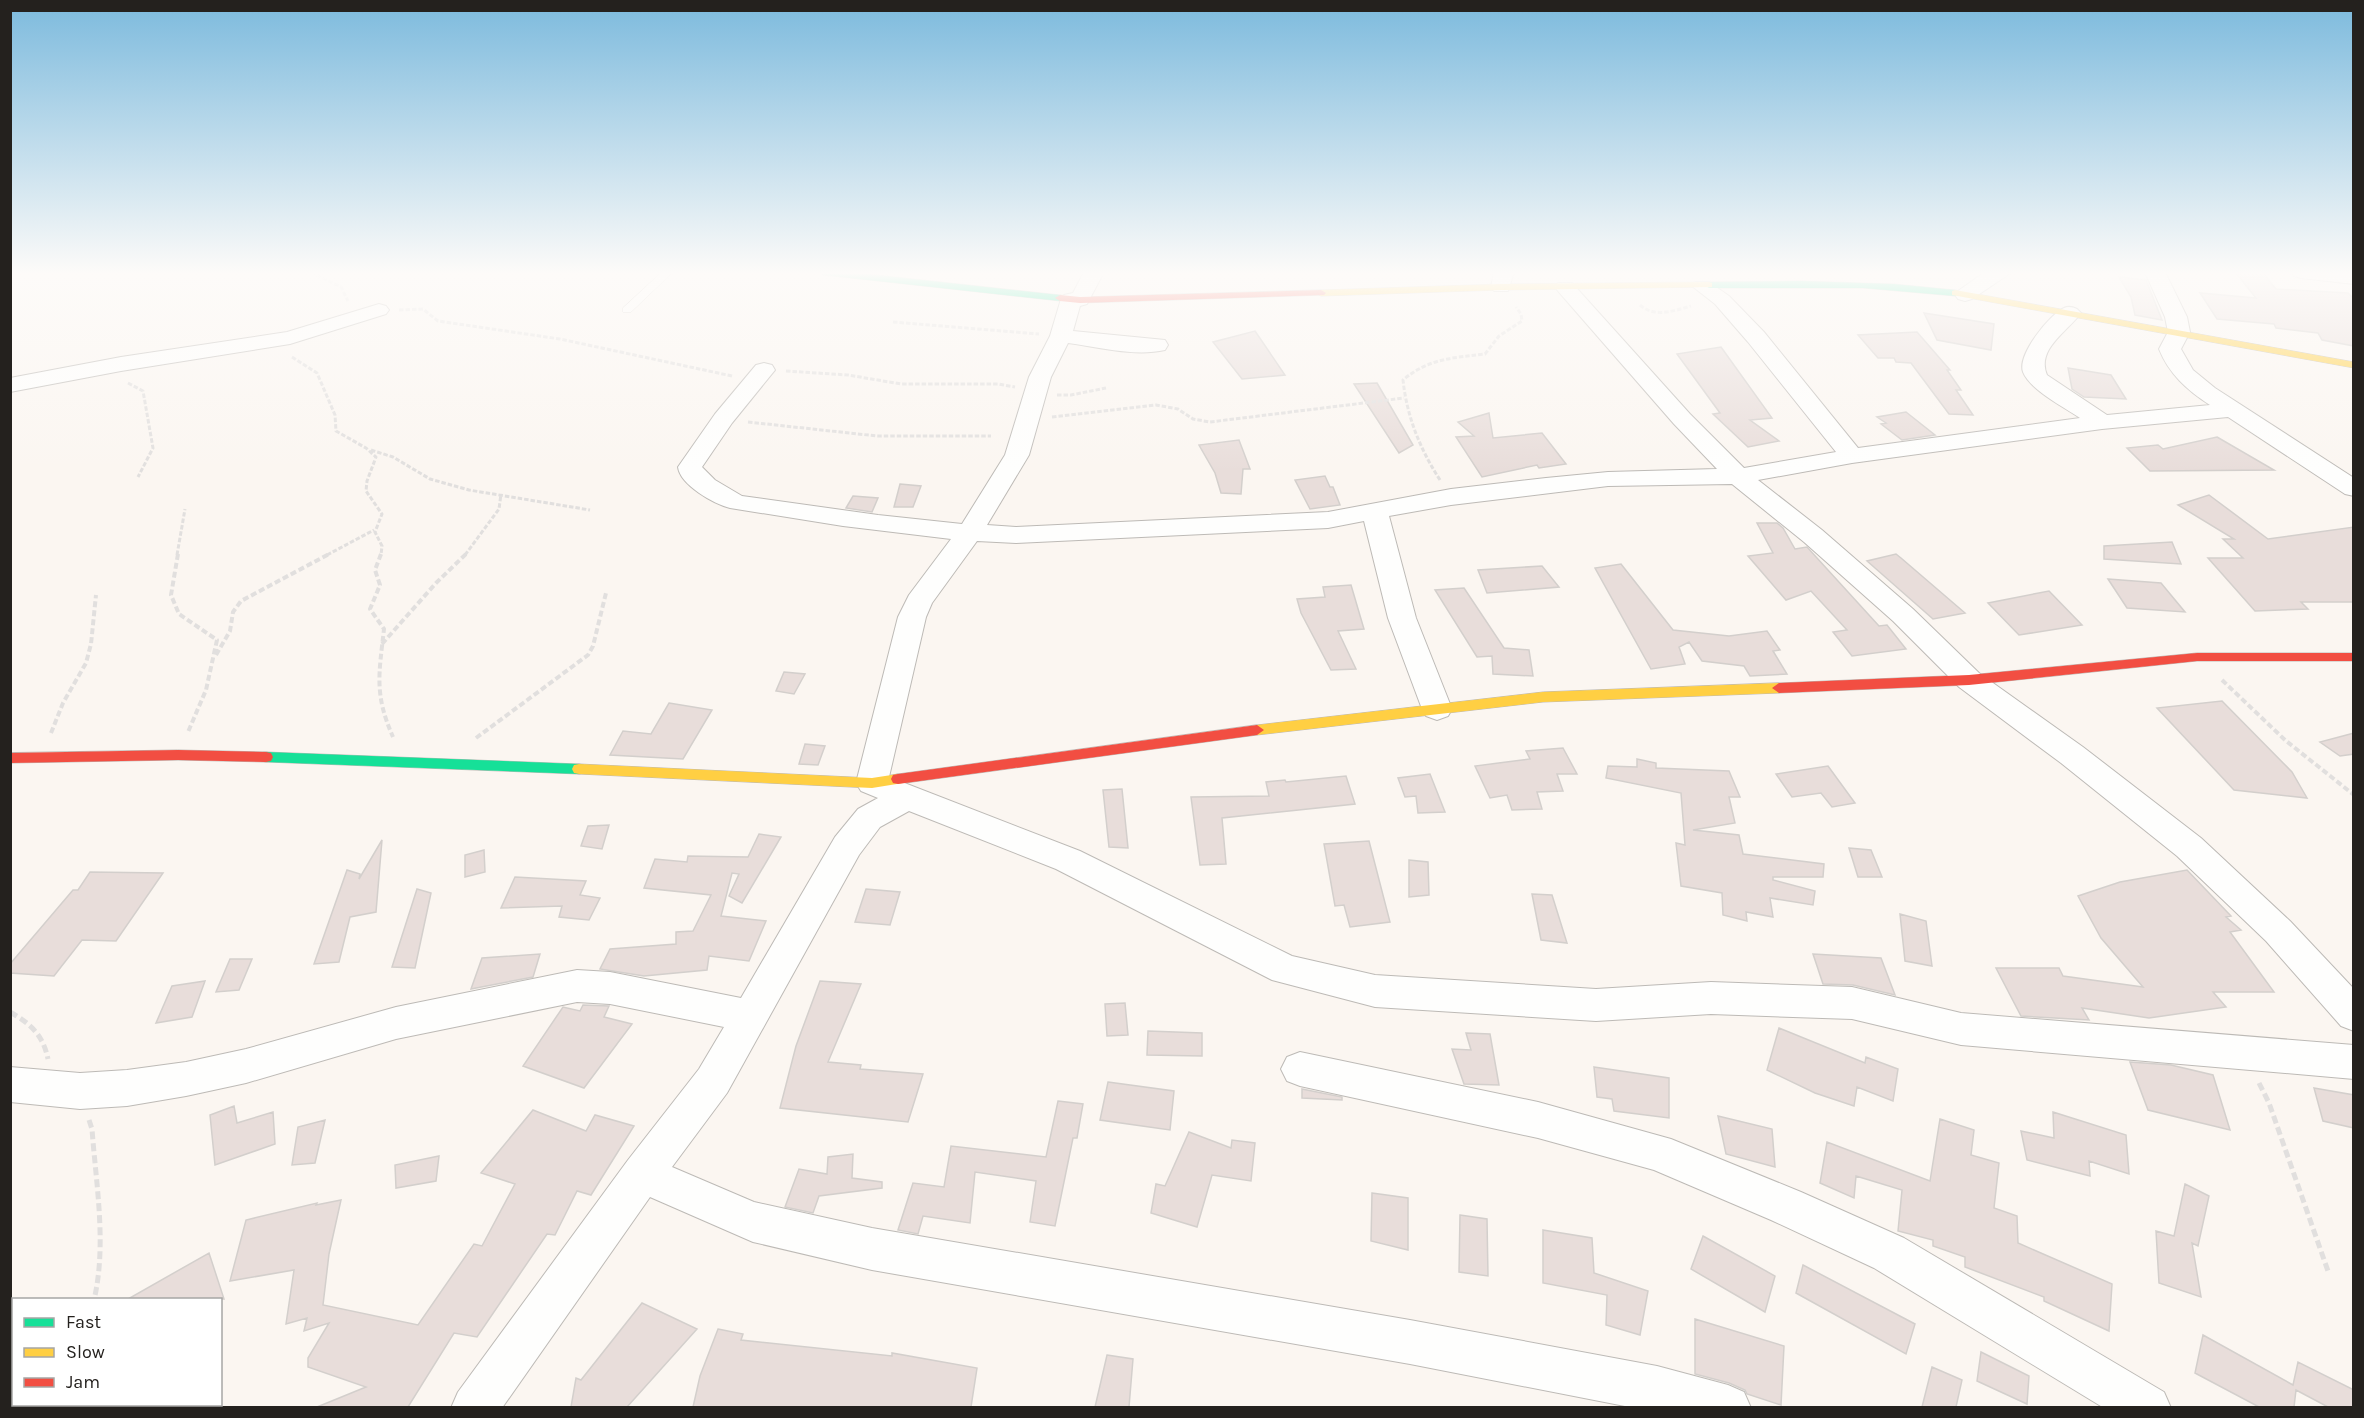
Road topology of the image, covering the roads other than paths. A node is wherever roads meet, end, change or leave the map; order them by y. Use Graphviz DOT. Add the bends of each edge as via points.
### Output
graph roads {
  1 [pos="282,338"];
  2 [pos="1060,338"];
  3 [pos="1078,338"];
  4 [pos="1610,338"];
  5 [pos="1757,338"];
  6 [pos="2048,338"];
  7 [pos="2176,338"];
  8 [pos="2212,338"];
  9 [pos="1157,345"];
  10 [pos="2354,365"];
  11 [pos="764,370"];
  12 [pos="10,385"];
  13 [pos="2231,410"];
  14 [pos="2102,422"];
  15 [pos="1852,456"];
  16 [pos="1738,476"];
  17 [pos="2354,489"];
  18 [pos="1375,512"];
  19 [pos="969,533"];
  20 [pos="2354,657"];
  21 [pos="1970,680"];
  22 [pos="1437,709"];
  23 [pos="10,758"];
  24 [pos="872,783"];
  25 [pos="907,796"];
  26 [pos="2354,1015"];
  27 [pos="751,1016"];
  28 [pos="2354,1062"];
  29 [pos="1300,1069"];
  30 [pos="10,1084"];
  31 [pos="642,1174"];
  32 [pos="2127,1402"];
  33 [pos="474,1407"];
  34 [pos="1728,1407"];
  1 -- 12 [label="street"];
  2 -- 19 [label="street" via="1040,377 1017,455"];
  3 -- 9 [label="street"];
  4 -- 16 [label="street"];
  5 -- 15 [label="street"];
  6 -- 14 [label="street" via="2032,363 2038,379"];
  7 -- 13 [label="street" via="2170,349 2185,375"];
  8 -- 10 [label="street"];
  11 -- 19 [label="street" via="723,419 689,469 695,476 730,501"];
  13 -- 14 [label="street"];
  13 -- 17 [label="street"];
  14 -- 15 [label="street"];
  15 -- 16 [label="street"];
  16 -- 18 [label="street" via="1608,479 1451,497"];
  16 -- 21 [label="street" via="1885,599"];
  18 -- 19 [label="street" via="1292,522 1016,535"];
  18 -- 22 [label="street" via="1402,618"];
  19 -- 24 [label="street" via="931,583 912,617"];
  20 -- 21 [label="street" via="2197,657"];
  21 -- 22 [label="street" via="1543,697"];
  21 -- 26 [label="street" via="2189,847 2278,931"];
  22 -- 24 [label="street" via="1307,723"];
  23 -- 24 [label="street" via="178,755 407,761"];
  24 -- 25 [label="street"];
  25 -- 27 [label="street" via="869,818 847,846"];
  25 -- 28 [label="street" via="1068,860 1285,969 1375,991 1596,1005 1711,998 1852,1003 1961,1029"];
  27 -- 30 [label="street" via="610,988 578,986 396,1023 236,1068 127,1088"];
  27 -- 31 [label="street" via="713,1081"];
  29 -- 32 [label="street" via="1539,1120 1657,1152 1889,1253"];
  31 -- 33 [label="street"];
  31 -- 34 [label="street" via="753,1222 872,1249 1410,1342 1657,1389"];
}
